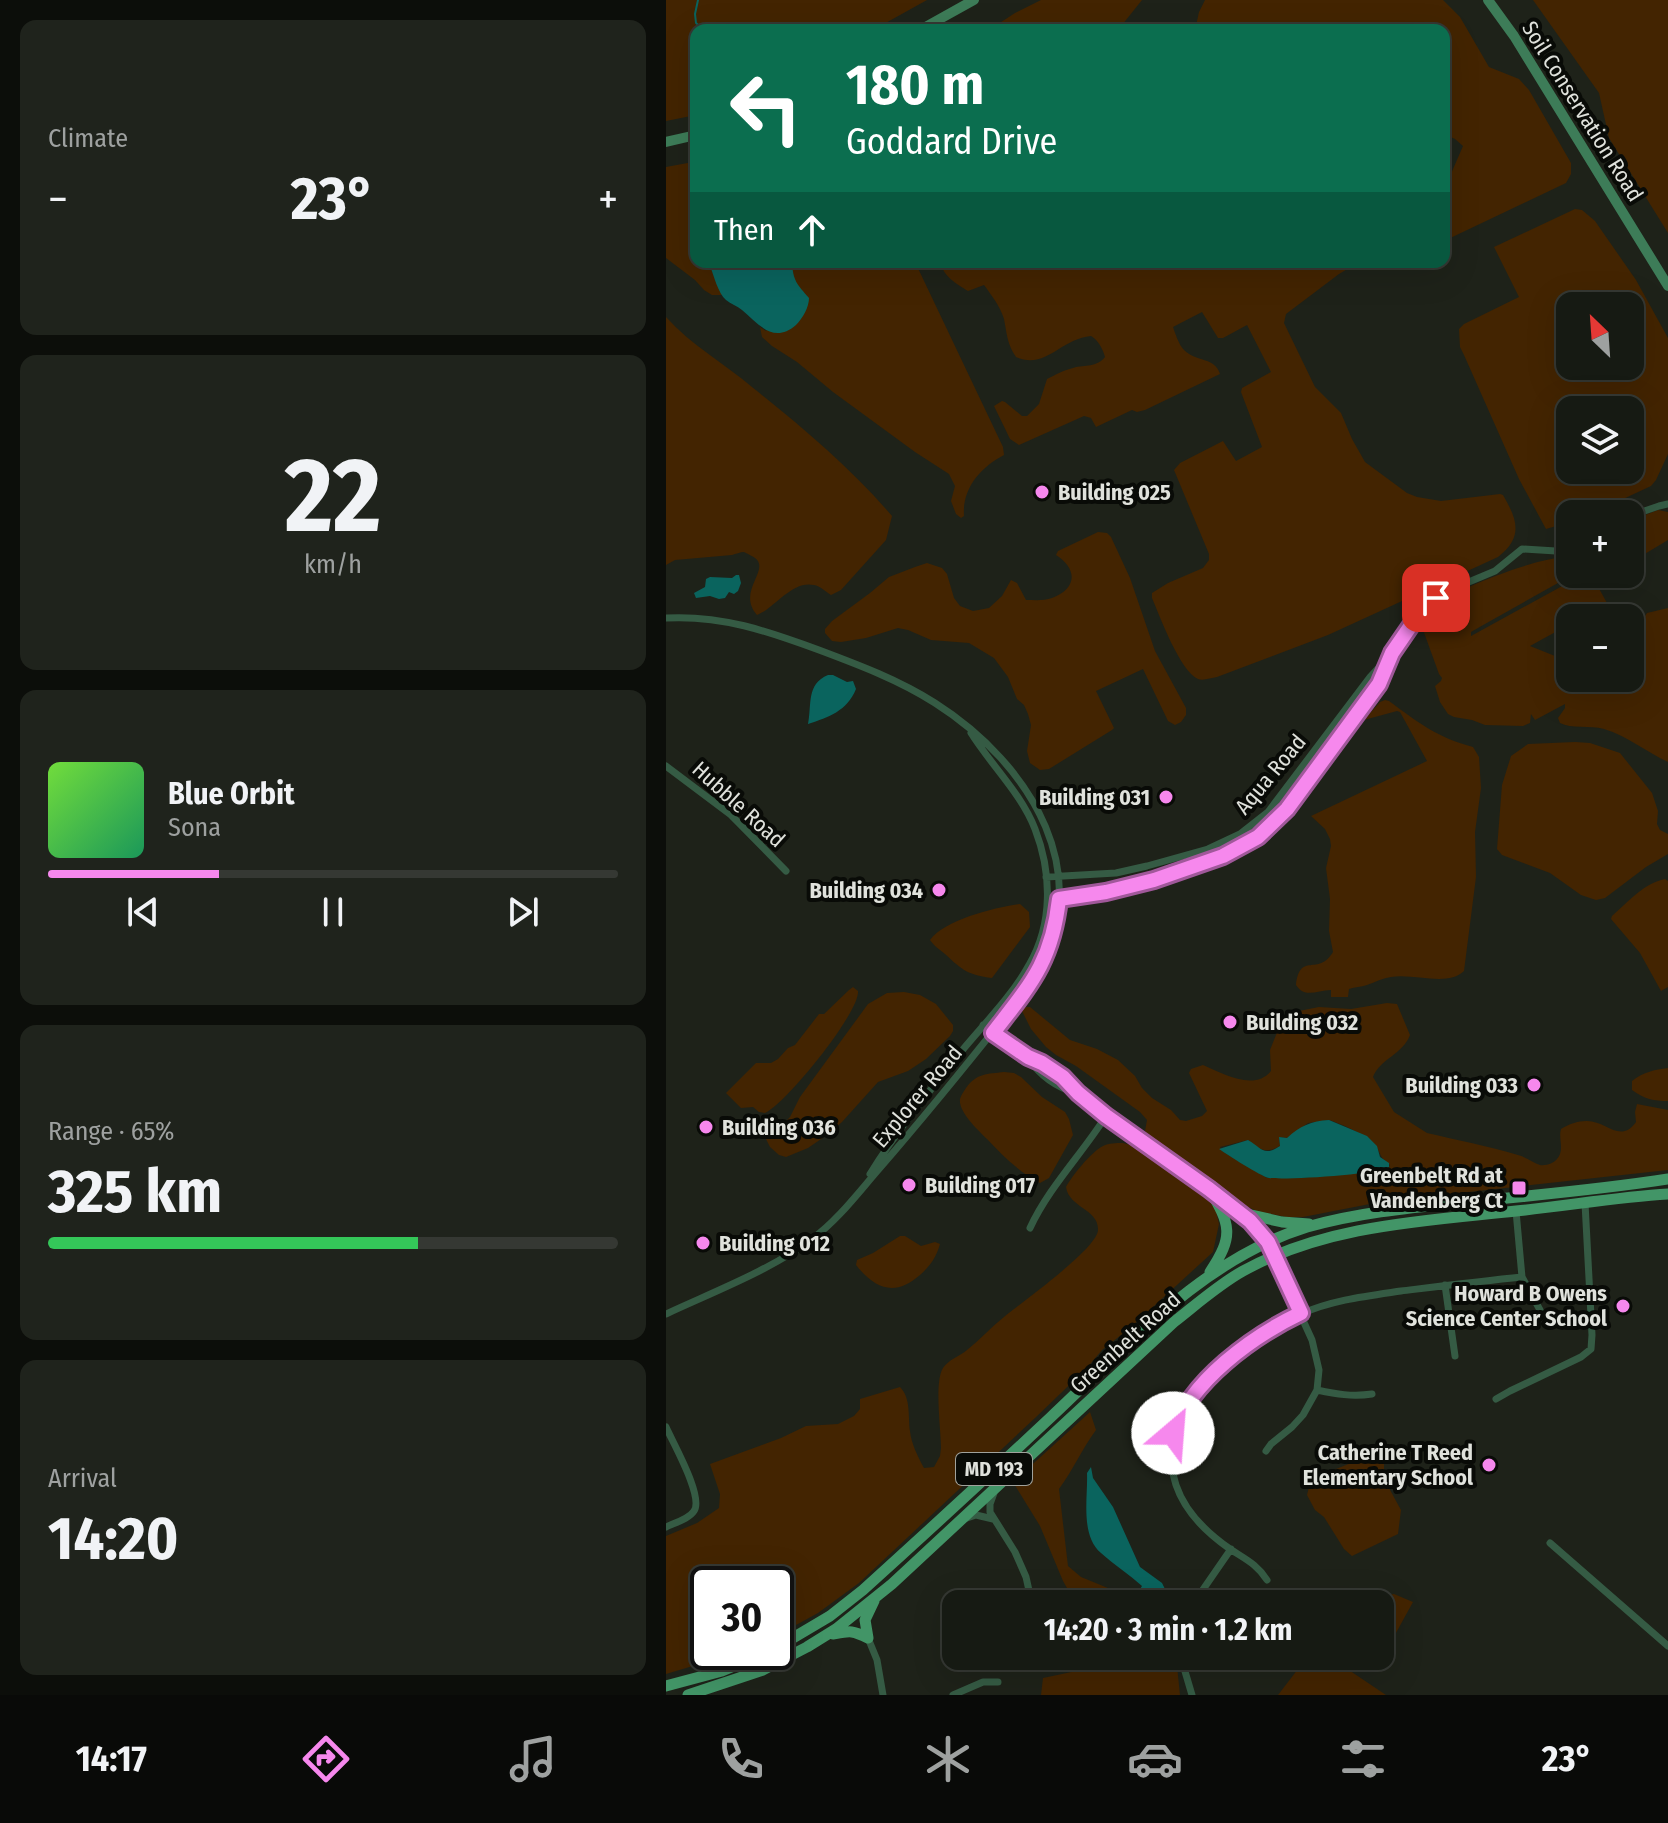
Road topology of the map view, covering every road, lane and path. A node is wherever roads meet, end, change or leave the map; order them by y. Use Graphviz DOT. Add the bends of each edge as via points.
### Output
graph roads {
  1 [pos="974,0"];
  2 [pos="1488,0"];
  3 [pos="931,24"];
  4 [pos="690,136"];
  5 [pos="666,142"];
  6 [pos="1668,286"];
  7 [pos="1668,504"];
  8 [pos="1644,511"];
  9 [pos="1556,551"];
  10 [pos="666,618"];
  11 [pos="1392,653"];
  12 [pos="967,728"];
  13 [pos="666,766"];
  14 [pos="786,871"];
  15 [pos="1058,876"];
  16 [pos="1046,877"];
  17 [pos="1048,899"];
  18 [pos="1059,899"];
  19 [pos="983,1025"];
  20 [pos="993,1033"];
  21 [pos="1106,1116"];
  22 [pos="1668,1179"];
  23 [pos="1209,1189"];
  24 [pos="1668,1194"];
  25 [pos="856,1195"];
  26 [pos="1585,1203"];
  27 [pos="1516,1211"];
  28 [pos="1238,1212"];
  29 [pos="1318,1224"];
  30 [pos="1030,1228"];
  31 [pos="1268,1242"];
  32 [pos="1275,1257"];
  33 [pos="1522,1277"];
  34 [pos="1204,1280"];
  35 [pos="1445,1285"];
  36 [pos="1540,1310"];
  37 [pos="1301,1313"];
  38 [pos="666,1314"];
  39 [pos="1455,1356"];
  40 [pos="1317,1390"];
  41 [pos="1372,1394"];
  42 [pos="1496,1399"];
  43 [pos="666,1427"];
  44 [pos="1266,1451"];
  45 [pos="999,1484"];
  46 [pos="940,1519"];
  47 [pos="993,1519"];
  48 [pos="961,1520"];
  49 [pos="666,1527"];
  50 [pos="950,1530"];
  51 [pos="1550,1543"];
  52 [pos="1231,1549"];
  53 [pos="1267,1580"];
  54 [pos="1029,1590"];
  55 [pos="1203,1590"];
  56 [pos="876,1598"];
  57 [pos="824,1636"];
  58 [pos="794,1638"];
  59 [pos="868,1638"];
  60 [pos="1668,1646"];
  61 [pos="724,1670"];
  62 [pos="1186,1670"];
  63 [pos="998,1682"];
  64 [pos="720,1685"];
  65 [pos="666,1686"];
  66 [pos="688,1695"];
  67 [pos="709,1695"];
  68 [pos="883,1695"];
  69 [pos="953,1695"];
  70 [pos="1192,1695"];
  1 -- 3 [label="main road"];
  2 -- 6 [label="main road, Soil Conservation Road"];
  4 -- 5 [label="main road"];
  7 -- 8 [label="street"];
  9 -- 11 [label="street, Aqua Road" via="1522,549 1495,571 1436,598"];
  10 -- 12 [label="street, Explorer Road" via="733,622 800,643 886,676"];
  11 -- 15 [label="street, Aqua Road" via="1268,812 1240,834 1147,866"];
  11 -- 18 [label="street, Aqua Road" via="1379,684 1287,809 1258,837 1223,856 1154,880"];
  12 -- 15 [label="street, Explorer Road" via="994,749 1036,806 1051,839"];
  12 -- 16 [label="street, Explorer Road" via="1027,813"];
  13 -- 14 [label="street, Hubble Road" via="731,815"];
  15 -- 16 [label="street, Aqua Road"];
  15 -- 18 [label="street, Explorer Road"];
  16 -- 17 [label="street, Explorer Road"];
  17 -- 18 [label="street, Aqua Road"];
  17 -- 19 [label="street, Explorer Road" via="1030,965"];
  18 -- 20 [label="street, Explorer Road" via="1052,939 1038,973"];
  19 -- 20 [label="street"];
  19 -- 25 [label="street, Explorer Road" via="904,1123"];
  20 -- 21 [label="street" via="1063,1077"];
  20 -- 25 [label="street, Explorer Road"];
  21 -- 23 [label="street"];
  21 -- 30 [label="street" via="1040,1206"];
  22 -- 29 [label="main road, Greenbelt Road / MD 193" via="1400,1209"];
  23 -- 28 [label="street"];
  23 -- 34 [label="main road" via="1227,1230 1222,1253"];
  24 -- 26 [label="main road, Greenbelt Road / MD 193"];
  25 -- 38 [label="street, Explorer Road" via="797,1250"];
  26 -- 27 [label="main road, Greenbelt Road / MD 193"];
  26 -- 42 [label="street" via="1591,1349"];
  27 -- 32 [label="main road, Greenbelt Road / MD 193" via="1355,1231"];
  27 -- 33 [label="street"];
  28 -- 29 [label="main road"];
  28 -- 31 [label="street"];
  29 -- 31 [label="main road, Greenbelt Road / MD 193"];
  31 -- 32 [label="street"];
  31 -- 34 [label="main road, Greenbelt Road / MD 193"];
  32 -- 37 [label="street"];
  32 -- 45 [label="main road, Greenbelt Road / MD 193" via="1228,1280 1174,1322"];
  33 -- 35 [label="street"];
  33 -- 36 [label="street"];
  34 -- 46 [label="main road, Greenbelt Road / MD 193"];
  35 -- 37 [label="street" via="1369,1295"];
  35 -- 39 [label="street"];
  37 -- 40 [label="street" via="1318,1358"];
  37 -- 52 [label="street" via="1260,1337 1207,1380 1184,1407 1173,1433 1172,1462 1180,1496 1195,1519"];
  40 -- 41 [label="street"];
  40 -- 44 [label="street" via="1303,1415"];
  43 -- 49 [label="street" via="697,1503 691,1515"];
  45 -- 47 [label="street" via="990,1504"];
  45 -- 48 [label="main road, Greenbelt Road / MD 193"];
  46 -- 50 [label="main road"];
  46 -- 58 [label="main road, Greenbelt Road / MD 193" via="844,1606"];
  47 -- 48 [label="street" via="976,1515"];
  47 -- 54 [label="street" via="1015,1552"];
  48 -- 50 [label="main road, Greenbelt Road / MD 193"];
  50 -- 56 [label="main road, Greenbelt Road / MD 193"];
  51 -- 60 [label="street"];
  52 -- 53 [label="street"];
  52 -- 55 [label="street"];
  56 -- 57 [label="main road, Greenbelt Road / MD 193"];
  56 -- 59 [label="main road" via="865,1620"];
  57 -- 59 [label="main road" via="850,1630"];
  57 -- 64 [label="main road, Greenbelt Road / MD 193" via="771,1667"];
  59 -- 68 [label="street"];
  61 -- 65 [label="main road"];
  62 -- 70 [label="street"];
  63 -- 69 [label="street" via="983,1682"];
  64 -- 66 [label="main road, Greenbelt Road / MD 193"];
  64 -- 67 [label="main road"];
}
